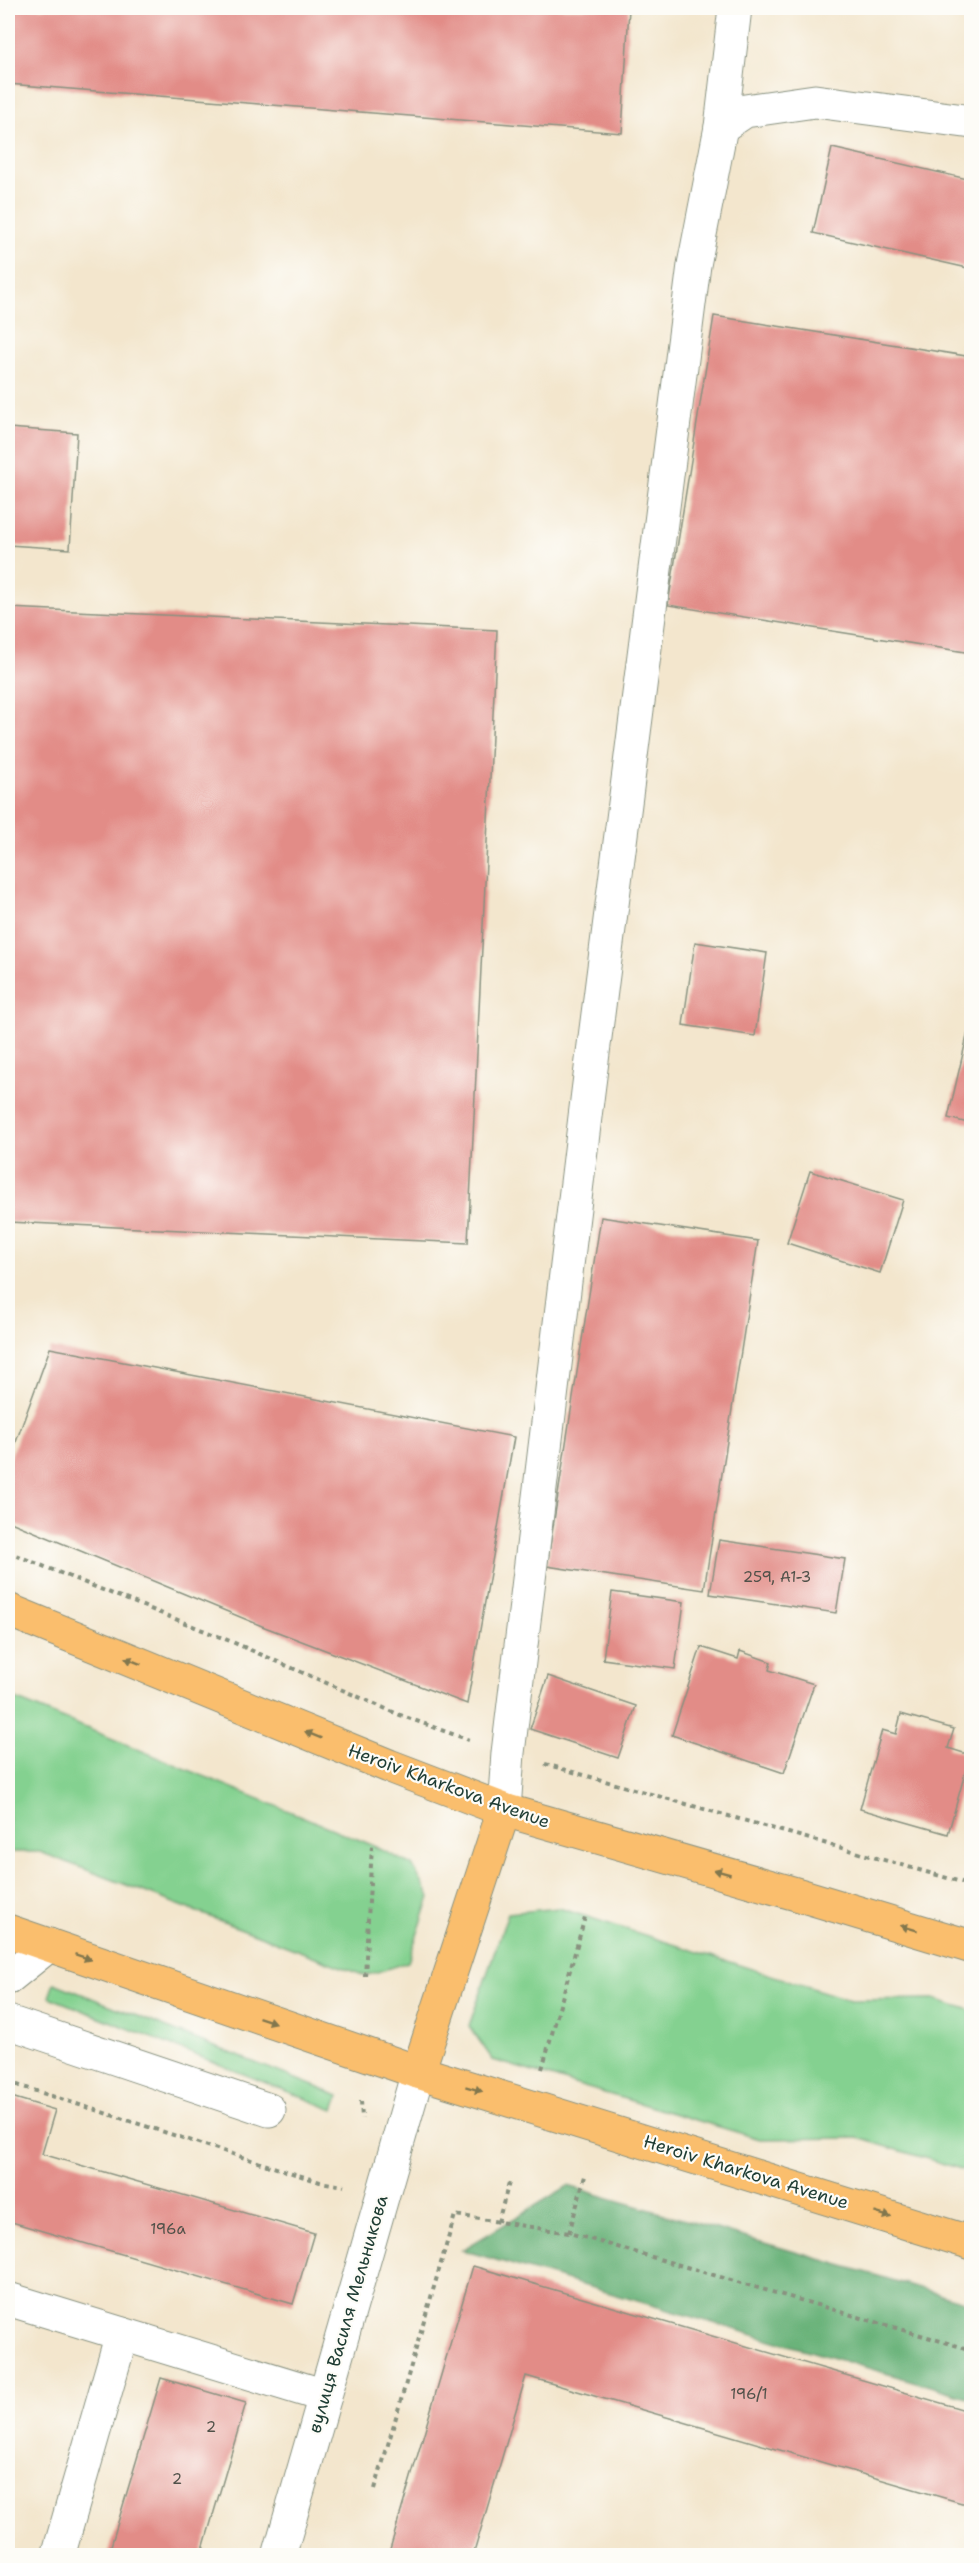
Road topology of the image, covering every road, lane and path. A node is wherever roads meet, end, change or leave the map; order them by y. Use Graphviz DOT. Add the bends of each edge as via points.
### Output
graph roads {
  1 [pos="735,8"];
  2 [pos="972,122"];
  3 [pos="721,127"];
  4 [pos="8,1610"];
  5 [pos="504,1810"];
  6 [pos="372,1845"];
  7 [pos="585,1917"];
  8 [pos="8,1931"];
  9 [pos="49,1945"];
  10 [pos="972,1947"];
  11 [pos="365,1976"];
  12 [pos="8,1978"];
  13 [pos="8,2022"];
  14 [pos="418,2072"];
  15 [pos="541,2074"];
  16 [pos="8,2082"];
  17 [pos="269,2110"];
  18 [pos="585,2176"];
  19 [pos="510,2179"];
  20 [pos="354,2188"];
  21 [pos="498,2222"];
  22 [pos="569,2233"];
  23 [pos="972,2243"];
  24 [pos="8,2299"];
  25 [pos="122,2334"];
  26 [pos="972,2350"];
  27 [pos="325,2396"];
  28 [pos="375,2489"];
  29 [pos="58,2556"];
  30 [pos="279,2556"];
  1 -- 3 [label="street"];
  2 -- 3 [label="street" via="815,101 744,111"];
  3 -- 5 [label="street" via="690,301 588,1092"];
  5 -- 4 [label="main road, Heroiv Kharkova Avenue, one-way"];
  10 -- 5 [label="main road, Heroiv Kharkova Avenue, one-way"];
  5 -- 14 [label="main road"];
  6 -- 11 [label="path"];
  7 -- 15 [label="path"];
  8 -- 9 [label="main road, Heroiv Kharkova Avenue"];
  9 -- 12 [label="street"];
  9 -- 14 [label="main road, Heroiv Kharkova Avenue, one-way"];
  13 -- 17 [label="street"];
  14 -- 23 [label="main road, Heroiv Kharkova Avenue, one-way"];
  14 -- 27 [label="street, вулиця Василя Мельникова"];
  16 -- 20 [label="path" via="320,2181"];
  18 -- 22 [label="path"];
  19 -- 21 [label="path"];
  21 -- 22 [label="path"];
  21 -- 28 [label="path" via="455,2215"];
  22 -- 26 [label="path"];
  24 -- 25 [label="street"];
  25 -- 27 [label="street"];
  25 -- 29 [label="street"];
  27 -- 30 [label="street, вулиця Василя Мельникова"];
}
